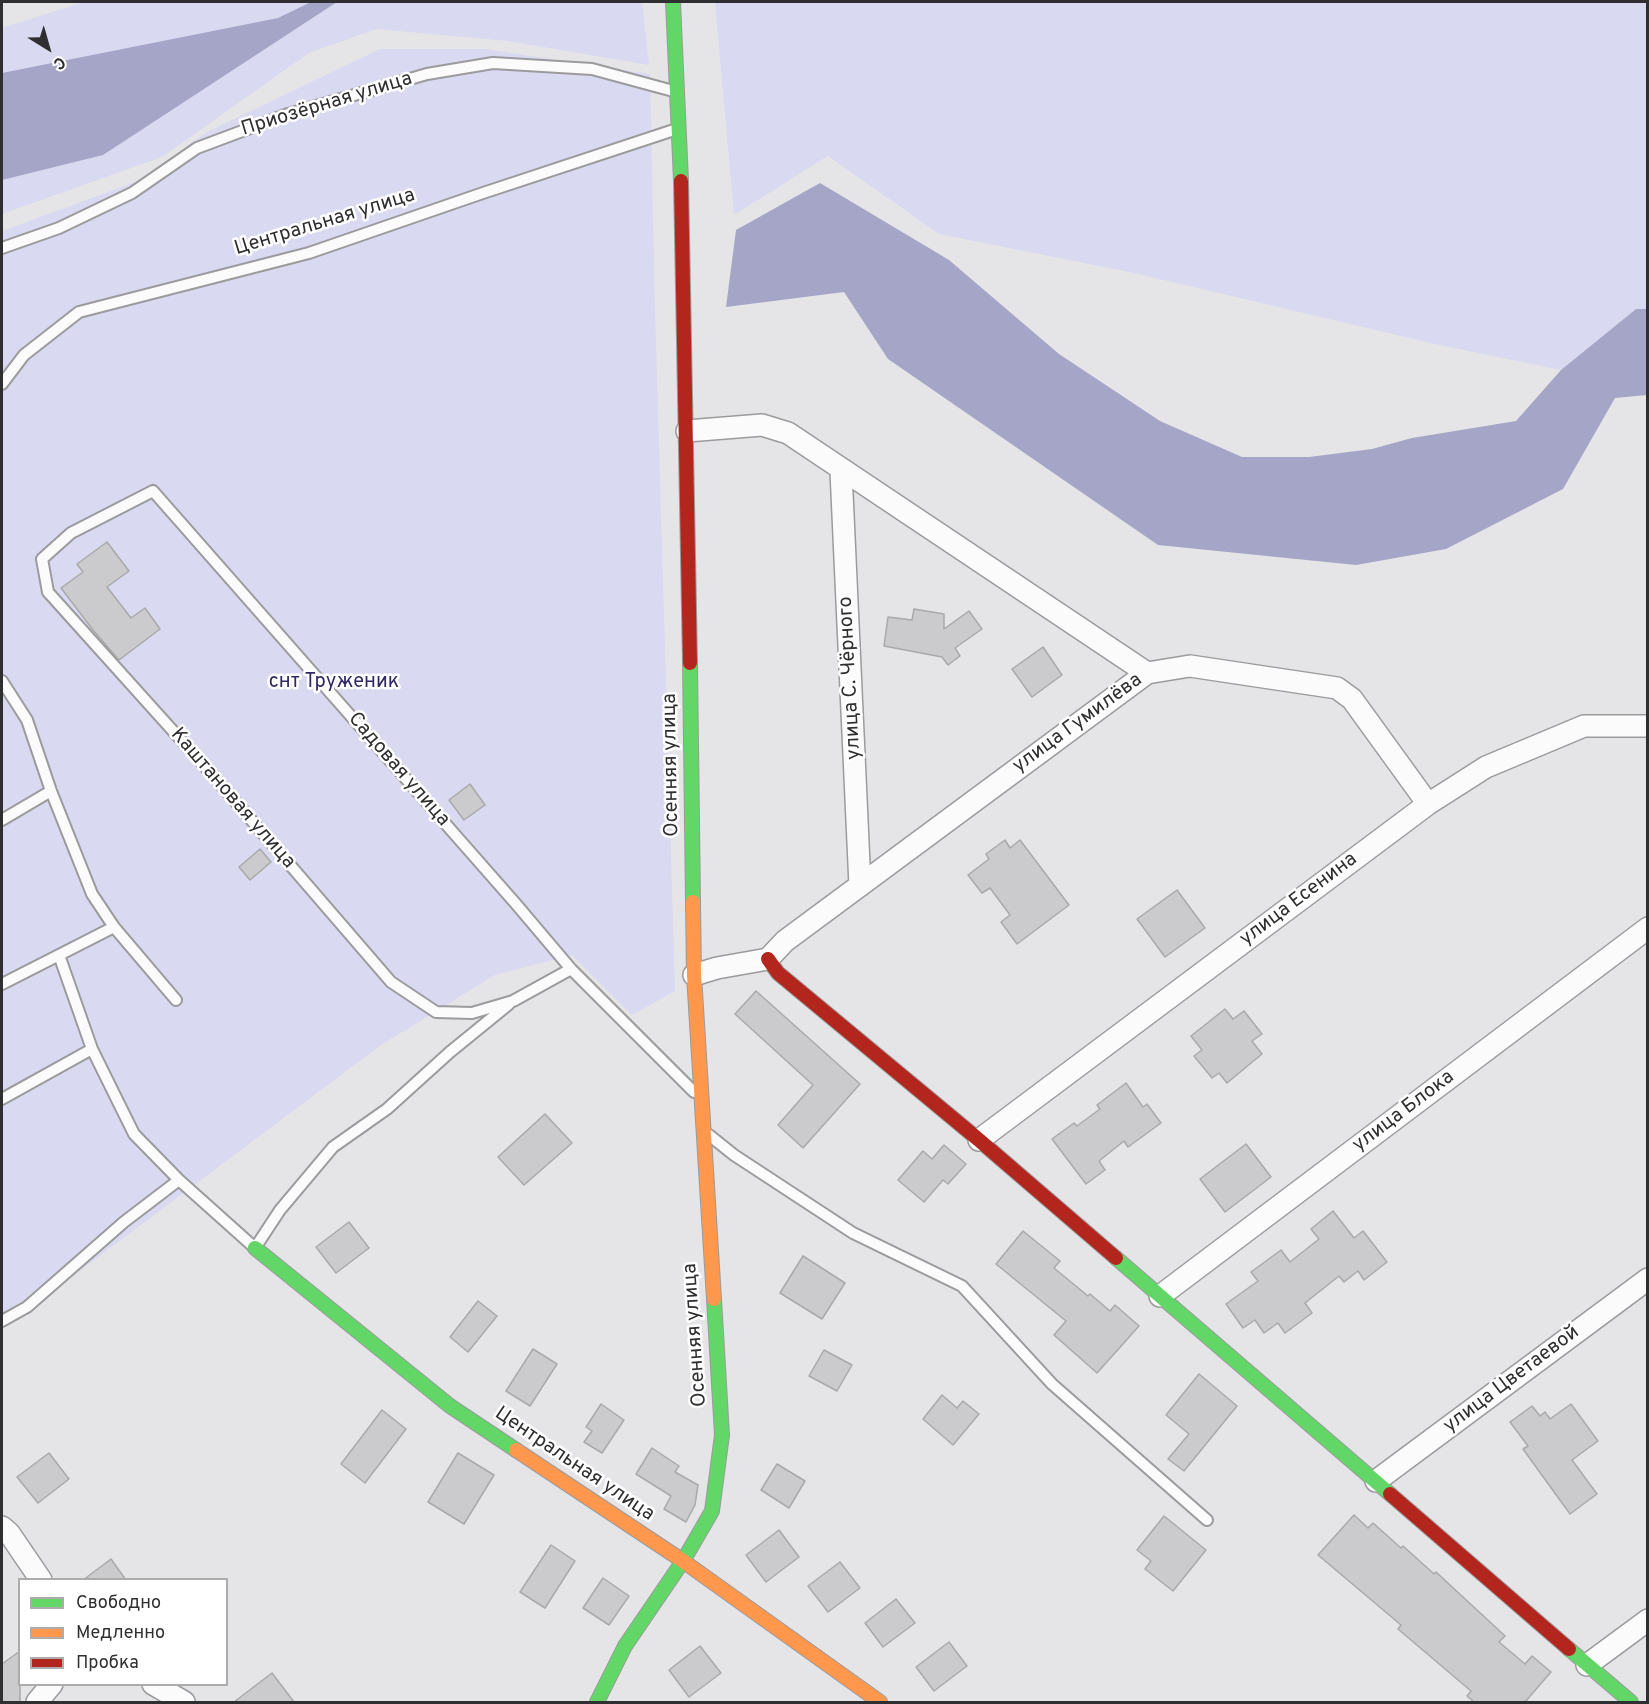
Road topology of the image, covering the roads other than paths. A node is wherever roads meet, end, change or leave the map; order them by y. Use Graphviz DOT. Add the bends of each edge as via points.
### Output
graph roads {
  1 [pos="674,2"];
  2 [pos="677,92"];
  3 [pos="680,128"];
  4 [pos="2,248"];
  5 [pos="2,384"];
  6 [pos="687,430"];
  7 [pos="842,471"];
  8 [pos="153,491"];
  9 [pos="1147,673"];
  10 [pos="2,681"];
  11 [pos="1647,726"];
  12 [pos="51,791"];
  13 [pos="1428,804"];
  14 [pos="2,820"];
  15 [pos="860,886"];
  16 [pos="114,927"];
  17 [pos="1647,928"];
  18 [pos="59,955"];
  19 [pos="768,959"];
  20 [pos="571,969"];
  21 [pos="694,975"];
  22 [pos="2,984"];
  23 [pos="176,1000"];
  24 [pos="513,1000"];
  25 [pos="92,1049"];
  26 [pos="700,1098"];
  27 [pos="2,1099"];
  28 [pos="702,1129"];
  29 [pos="979,1140"];
  30 [pos="179,1180"];
  31 [pos="255,1248"];
  32 [pos="1647,1279"];
  33 [pos="1160,1296"];
  34 [pos="2,1321"];
  35 [pos="1376,1480"];
  36 [pos="1207,1520"];
  37 [pos="2,1527"];
  38 [pos="682,1561"];
  39 [pos="40,1578"];
  40 [pos="1647,1620"];
  41 [pos="1587,1665"];
  42 [pos="50,1686"];
  43 [pos="156,1686"];
  44 [pos="37,1702"];
  45 [pos="184,1702"];
  46 [pos="597,1702"];
  47 [pos="880,1702"];
  48 [pos="1631,1702"];
  1 -- 2 [label="street, Осенняя улица"];
  2 -- 3 [label="street, Осенняя улица"];
  2 -- 4 [label="lane, Приозёрная улица" via="592,69 494,63 427,74 285,115 197,148 132,193 58,228"];
  3 -- 5 [label="lane, Центральная улица" via="309,253 79,312 24,355"];
  3 -- 6 [label="street, Осенняя улица"];
  6 -- 7 [label="street" via="762,424 788,433"];
  6 -- 21 [label="street, Осенняя улица"];
  7 -- 9 [label="street"];
  7 -- 15 [label="street, улица С. Чёрного"];
  8 -- 20 [label="lane, Садовая улица"];
  8 -- 24 [label="lane, Каштановая улица" via="71,533 42,559 48,592 391,982 436,1012 472,1013"];
  9 -- 13 [label="street, улица Гумилёва" via="1190,666 1337,688 1352,699"];
  9 -- 15 [label="street, улица Гумилёва"];
  10 -- 12 [label="lane" via="27,720"];
  11 -- 13 [label="street, улица Есенина" via="1584,726 1486,768"];
  12 -- 14 [label="lane"];
  12 -- 16 [label="lane" via="92,894"];
  13 -- 29 [label="street, улица Есенина"];
  15 -- 19 [label="street, улица Гумилёва" via="785,941"];
  16 -- 18 [label="lane"];
  16 -- 23 [label="lane"];
  17 -- 33 [label="street, улица Блока"];
  18 -- 22 [label="lane"];
  18 -- 25 [label="lane"];
  19 -- 21 [label="street"];
  19 -- 29 [label="street" via="778,973"];
  20 -- 24 [label="lane, Каштановая улица"];
  20 -- 26 [label="lane"];
  21 -- 26 [label="street, Осенняя улица"];
  24 -- 31 [label="lane" via="387,1110 333,1148 280,1210"];
  25 -- 27 [label="lane"];
  25 -- 30 [label="lane" via="134,1134"];
  26 -- 28 [label="street, Осенняя улица"];
  28 -- 36 [label="lane" via="734,1155 853,1233 962,1286 1052,1384"];
  28 -- 38 [label="street, Осенняя улица" via="722,1435 712,1511"];
  29 -- 33 [label="street"];
  30 -- 31 [label="lane"];
  30 -- 34 [label="lane" via="123,1222 27,1307"];
  31 -- 38 [label="street, Центральная улица" via="450,1406"];
  32 -- 35 [label="street, улица Цветаевой"];
  33 -- 35 [label="street"];
  35 -- 41 [label="street"];
  37 -- 39 [label="street"];
  38 -- 46 [label="street, Осенняя улица" via="625,1646"];
  38 -- 47 [label="street, Центральная улица"];
  40 -- 41 [label="street"];
  41 -- 48 [label="street"];
  42 -- 44 [label="street"];
  43 -- 45 [label="street"];
}
